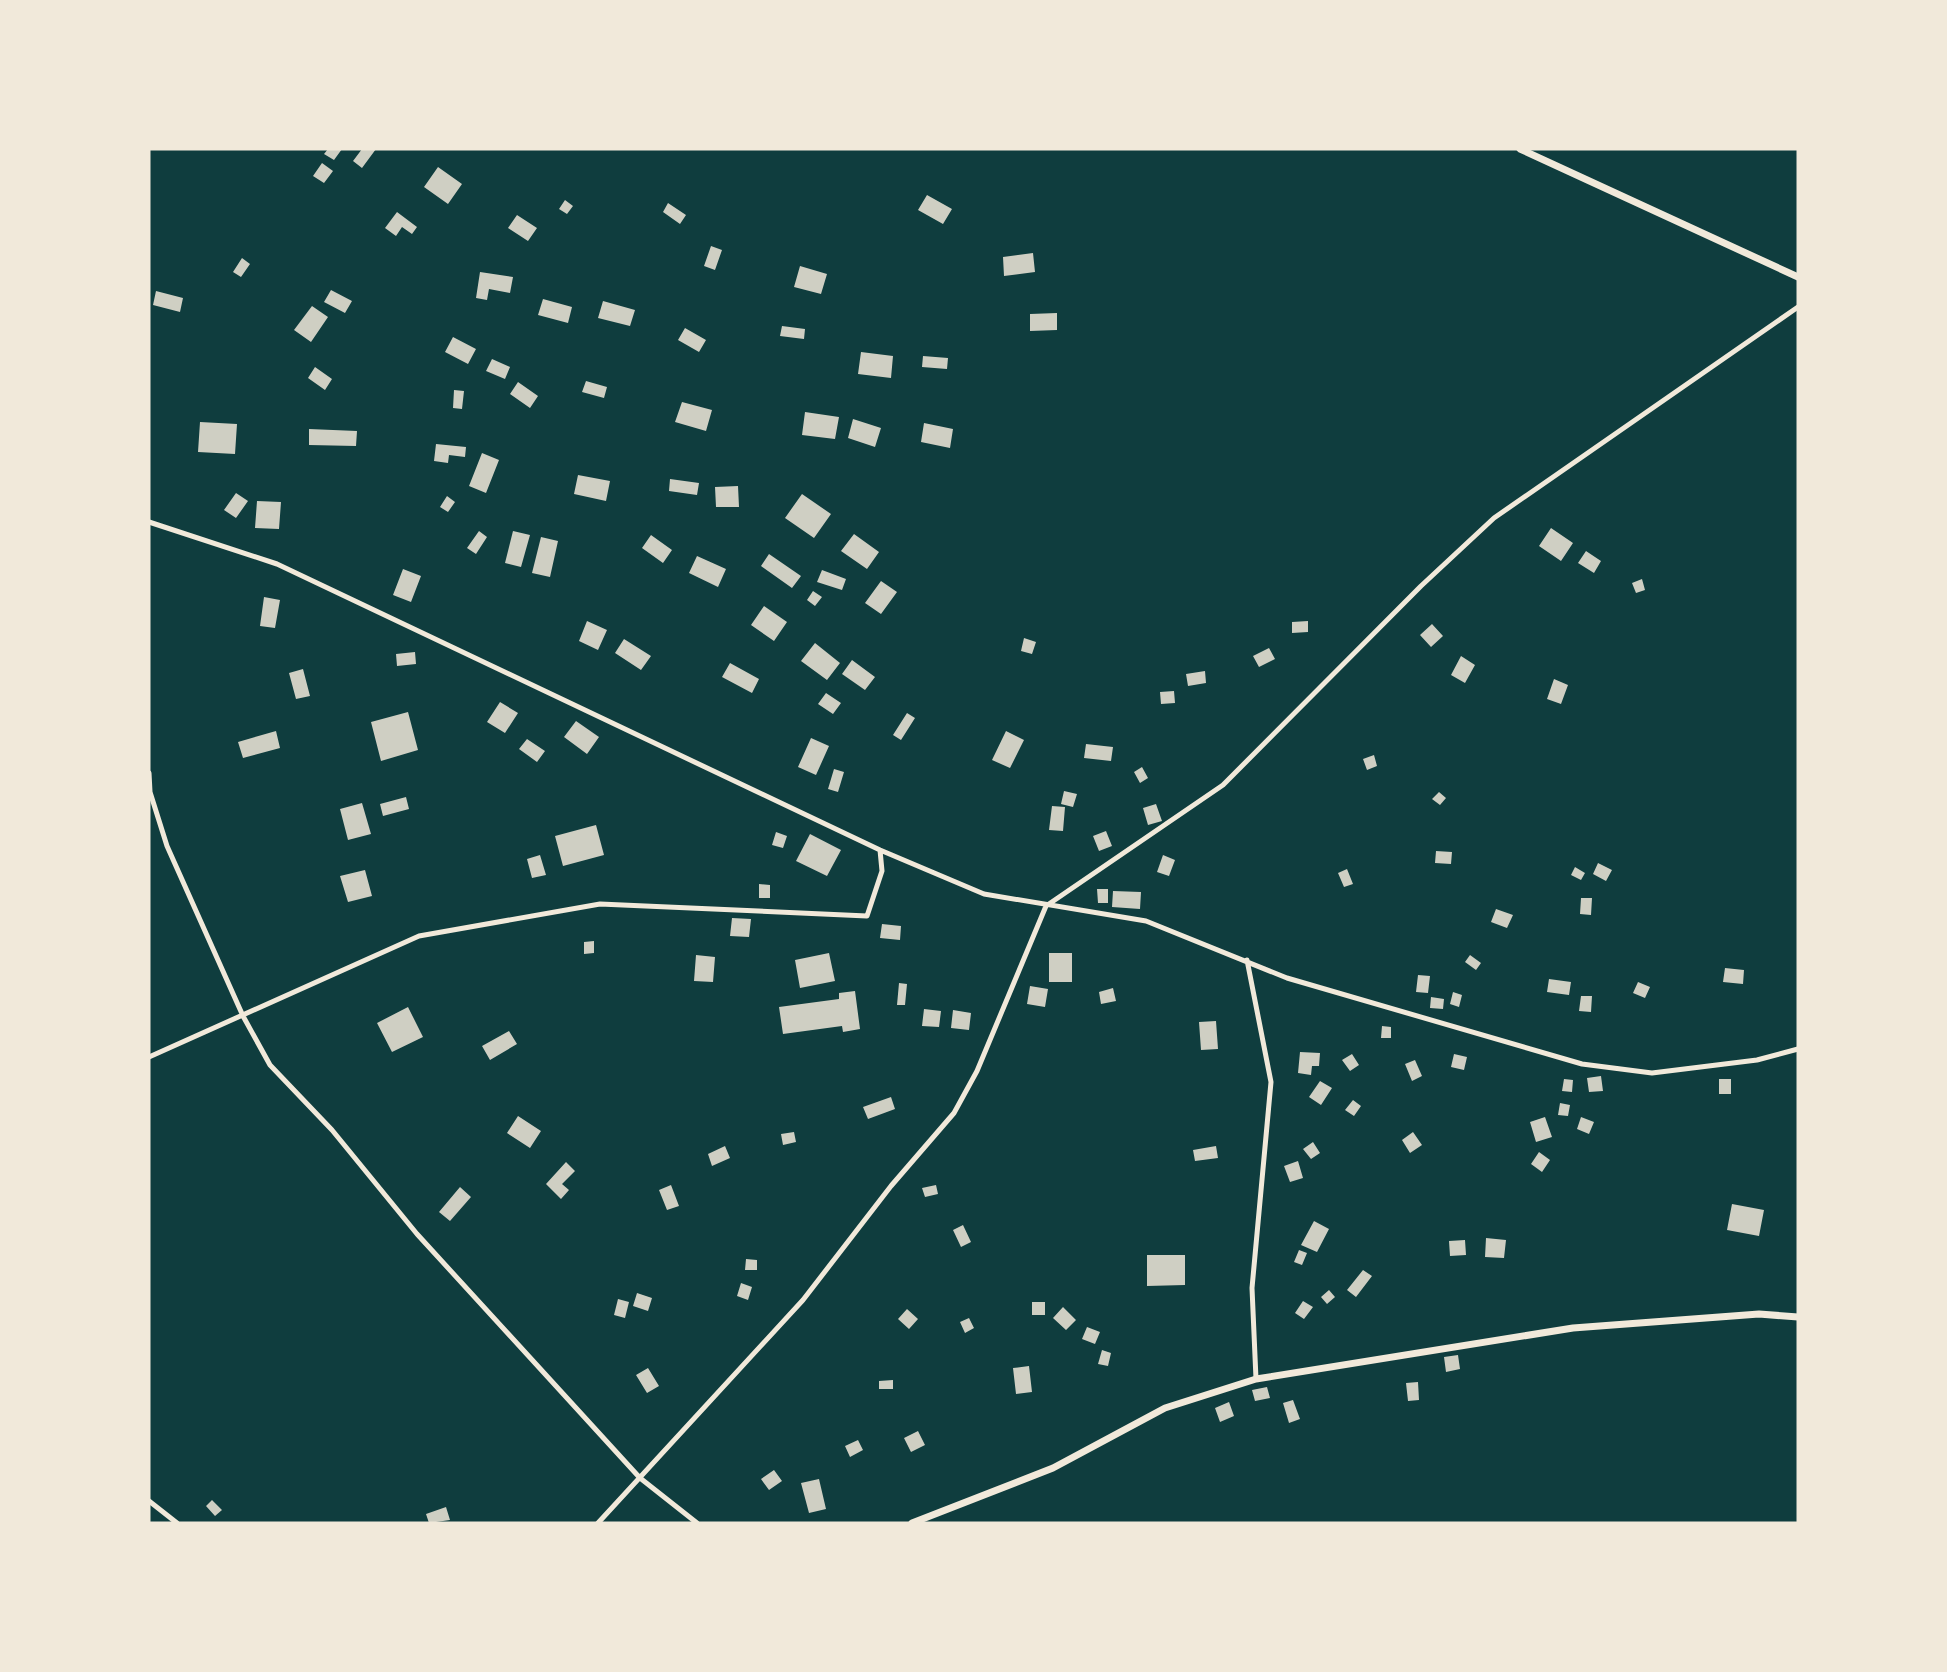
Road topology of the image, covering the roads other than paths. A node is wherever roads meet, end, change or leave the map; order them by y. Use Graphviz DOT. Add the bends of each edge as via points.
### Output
graph roads {
  1 [pos="1520,149"];
  2 [pos="1798,277"];
  3 [pos="1798,307"];
  4 [pos="149,522"];
  5 [pos="149,773"];
  6 [pos="880,850"];
  7 [pos="1046,906"];
  8 [pos="1247,960"];
  9 [pos="243,1016"];
  10 [pos="1798,1049"];
  11 [pos="149,1057"];
  12 [pos="1798,1317"];
  13 [pos="1256,1379"];
  14 [pos="640,1478"];
  15 [pos="149,1501"];
  16 [pos="177,1523"];
  17 [pos="597,1523"];
  18 [pos="697,1523"];
  19 [pos="912,1523"];
  1 -- 2 [label="street"];
  3 -- 7 [label="lane" via="1494,518 1223,786"];
  4 -- 6 [label="lane" via="277,564"];
  5 -- 9 [label="lane" via="150,792 167,846"];
  6 -- 7 [label="lane" via="984,894"];
  6 -- 9 [label="lane" via="882,871 867,916 600,904 419,936"];
  7 -- 8 [label="lane" via="1146,921"];
  7 -- 14 [label="lane" via="977,1072 954,1113 803,1300"];
  8 -- 10 [label="lane" via="1287,978 1582,1064 1652,1073 1757,1060"];
  8 -- 13 [label="lane" via="1271,1082 1252,1288"];
  9 -- 11 [label="lane"];
  9 -- 14 [label="lane" via="271,1065 332,1130 417,1234"];
  12 -- 13 [label="street" via="1759,1314 1573,1328"];
  13 -- 19 [label="street" via="1165,1408 1053,1468"];
  14 -- 17 [label="lane"];
  14 -- 18 [label="lane"];
  15 -- 16 [label="lane"];
}
